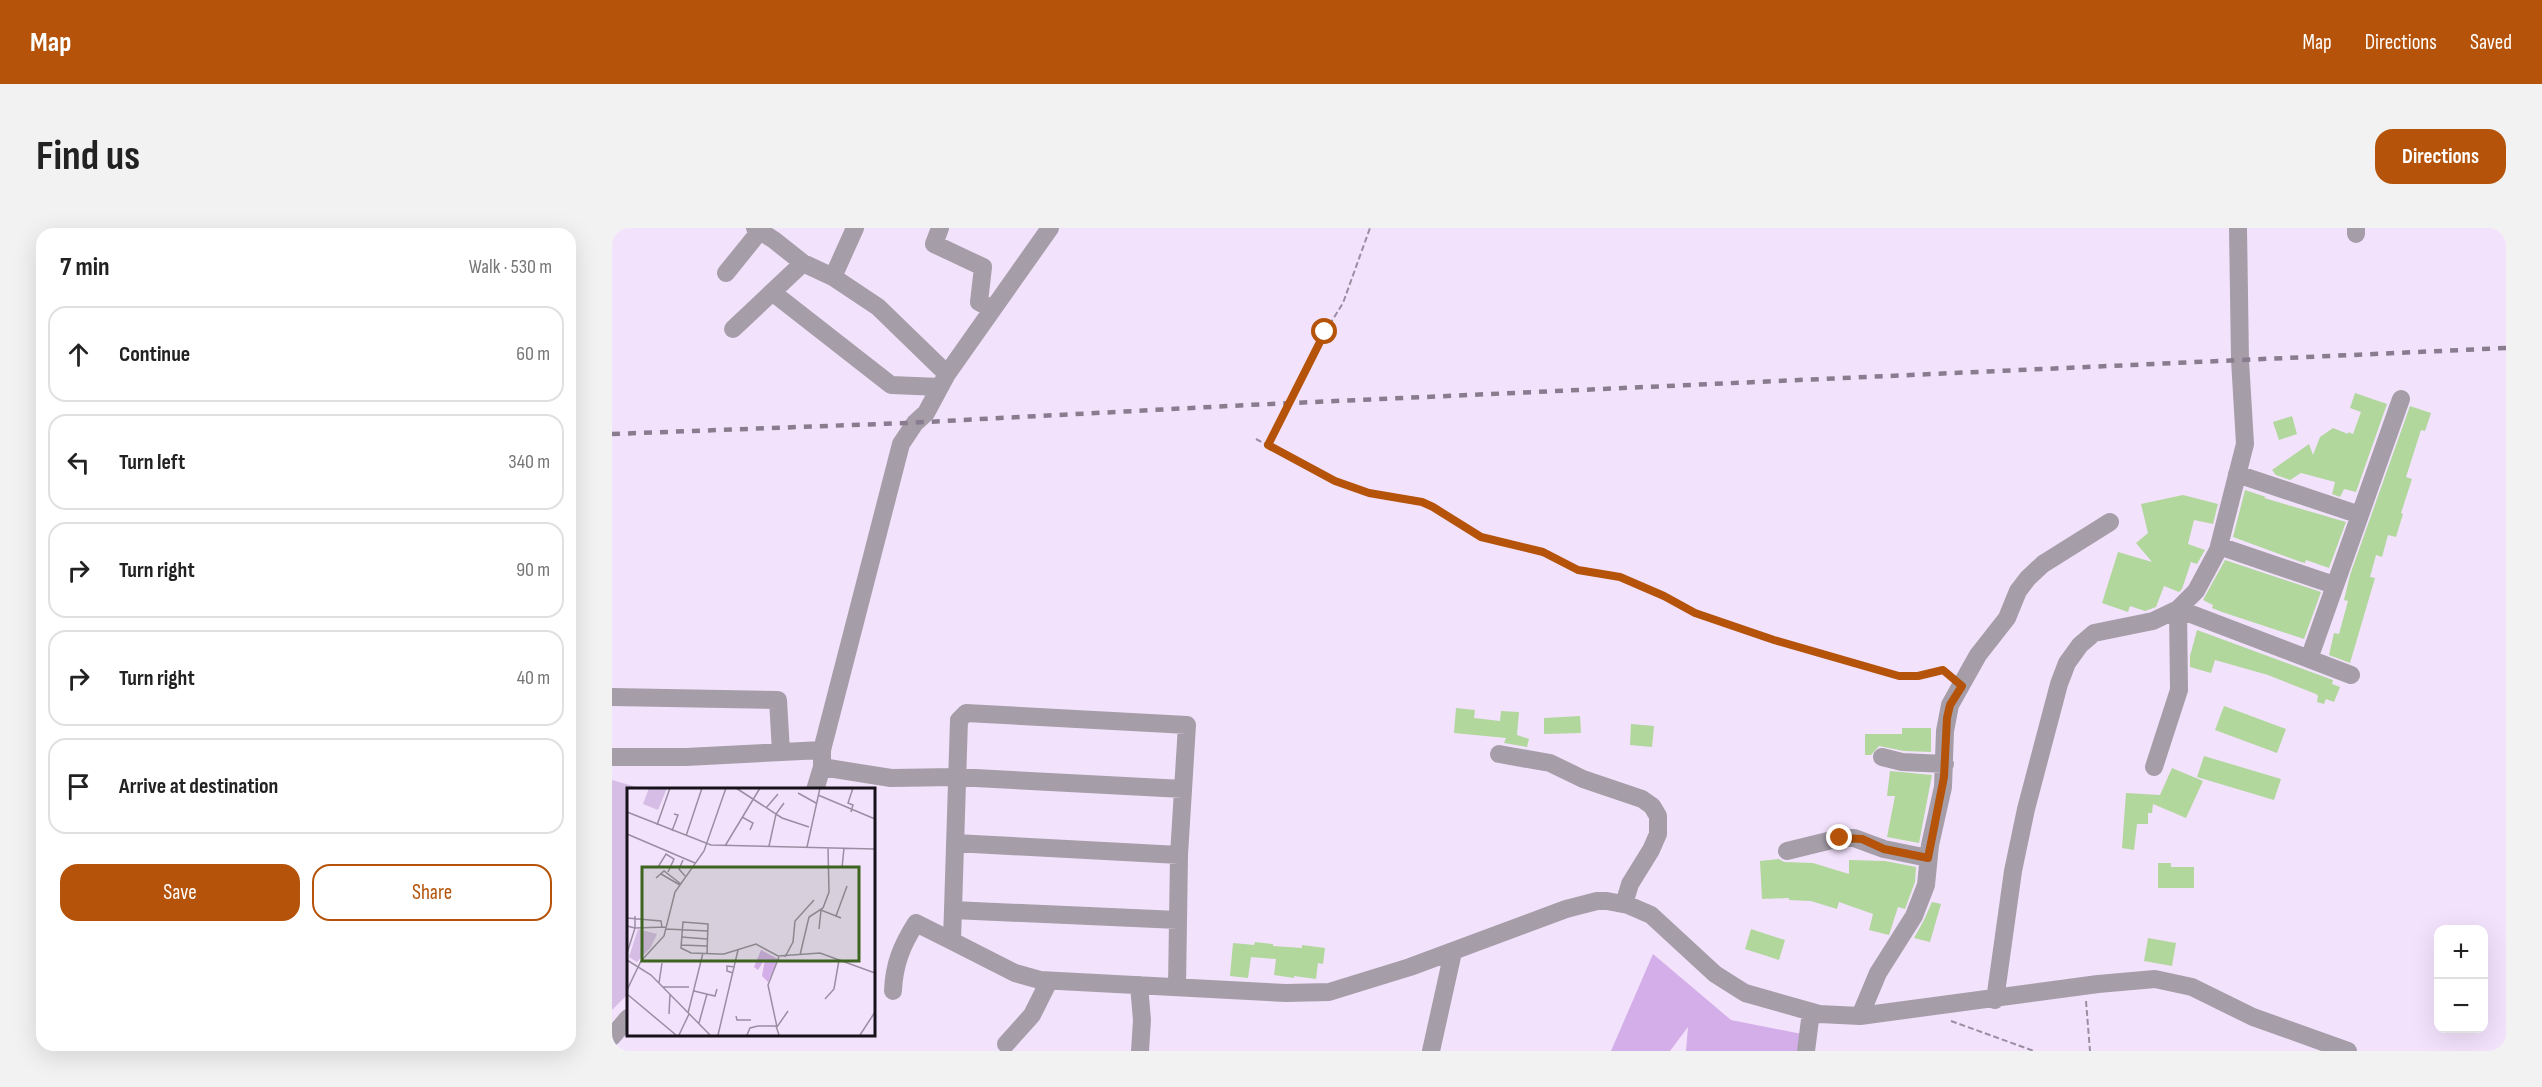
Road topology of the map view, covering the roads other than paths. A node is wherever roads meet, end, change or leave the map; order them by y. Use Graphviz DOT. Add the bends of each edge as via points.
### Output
graph roads {
  1 [pos="855,228"];
  2 [pos="940,228"];
  3 [pos="1050,228"];
  4 [pos="2238,228"];
  5 [pos="757,230"];
  6 [pos="803,263"];
  7 [pos="726,273"];
  8 [pos="833,277"];
  9 [pos="772,292"];
  10 [pos="992,309"];
  11 [pos="733,329"];
  12 [pos="944,381"];
  13 [pos="2400,399"];
  14 [pos="2237,474"];
  15 [pos="2360,514"];
  16 [pos="2110,522"];
  17 [pos="2219,546"];
  18 [pos="2334,585"];
  19 [pos="2178,609"];
  20 [pos="2308,659"];
  21 [pos="2351,675"];
  22 [pos="612,697"];
  23 [pos="781,752"];
  24 [pos="1499,754"];
  25 [pos="612,757"];
  26 [pos="822,758"];
  27 [pos="1882,758"];
  28 [pos="1945,764"];
  29 [pos="2154,767"];
  30 [pos="956,777"];
  31 [pos="815,788"];
  32 [pos="1183,789"];
  33 [pos="955,843"];
  34 [pos="1787,850"];
  35 [pos="1179,855"];
  36 [pos="1928,858"];
  37 [pos="1624,904"];
  38 [pos="953,910"];
  39 [pos="1178,920"];
  40 [pos="952,941"];
  41 [pos="1453,952"];
  42 [pos="1049,981"];
  43 [pos="1139,985"];
  44 [pos="1177,987"];
  45 [pos="893,990"];
  46 [pos="1995,1000"];
  47 [pos="1811,1012"];
  48 [pos="1860,1016"];
  49 [pos="627,1019"];
  50 [pos="612,1037"];
  51 [pos="1006,1044"];
  52 [pos="2337,1049"];
  53 [pos="1140,1051"];
  54 [pos="1431,1051"];
  55 [pos="1806,1051"];
  1 -- 8 [label="street"];
  2 -- 10 [label="street" via="934,243 983,267 979,302"];
  3 -- 10 [label="street"];
  4 -- 14 [label="street" via="2245,444"];
  5 -- 6 [label="street"];
  5 -- 7 [label="street"];
  6 -- 8 [label="street"];
  6 -- 9 [label="street"];
  8 -- 12 [label="street" via="878,307"];
  9 -- 11 [label="street"];
  9 -- 12 [label="street" via="891,385"];
  10 -- 12 [label="street"];
  12 -- 26 [label="street" via="926,413 901,444"];
  13 -- 15 [label="street"];
  14 -- 15 [label="street"];
  14 -- 17 [label="street"];
  15 -- 18 [label="street"];
  16 -- 28 [label="street" via="2043,564 2018,591 2007,618 1978,655 1950,705"];
  17 -- 18 [label="street"];
  17 -- 19 [label="street" via="2196,591"];
  18 -- 20 [label="street"];
  19 -- 20 [label="street"];
  19 -- 29 [label="street" via="2179,690"];
  19 -- 46 [label="street" via="2153,621 2094,633 2067,663 2026,809"];
  20 -- 21 [label="street"];
  22 -- 23 [label="street" via="778,700"];
  23 -- 25 [label="street"];
  23 -- 26 [label="street"];
  24 -- 37 [label="street" via="1550,763 1652,806 1658,816 1658,834 1630,884"];
  26 -- 30 [label="street" via="891,778"];
  26 -- 31 [label="street"];
  27 -- 28 [label="street"];
  28 -- 36 [label="street"];
  30 -- 32 [label="street"];
  30 -- 32 [label="street" via="958,720 966,713 1187,725"];
  30 -- 33 [label="street"];
  32 -- 35 [label="street"];
  33 -- 35 [label="street"];
  33 -- 38 [label="street"];
  34 -- 36 [label="street" via="1854,838"];
  35 -- 39 [label="street"];
  36 -- 48 [label="street" via="1926,885 1918,906 1878,973"];
  37 -- 41 [label="street" via="1597,900 1584,903"];
  37 -- 47 [label="street" via="1657,920 1705,966 1736,988"];
  38 -- 39 [label="street"];
  38 -- 40 [label="street"];
  39 -- 44 [label="street"];
  40 -- 42 [label="street" via="1015,973"];
  40 -- 45 [label="street" via="916,923 894,968"];
  41 -- 44 [label="street" via="1323,993"];
  41 -- 54 [label="street"];
  42 -- 43 [label="street"];
  42 -- 51 [label="street" via="1032,1016"];
  43 -- 44 [label="street"];
  43 -- 53 [label="street"];
  46 -- 48 [label="street"];
  46 -- 52 [label="street" via="2145,979 2179,983"];
  47 -- 48 [label="street"];
  47 -- 55 [label="street"];
  49 -- 50 [label="street"];
}
